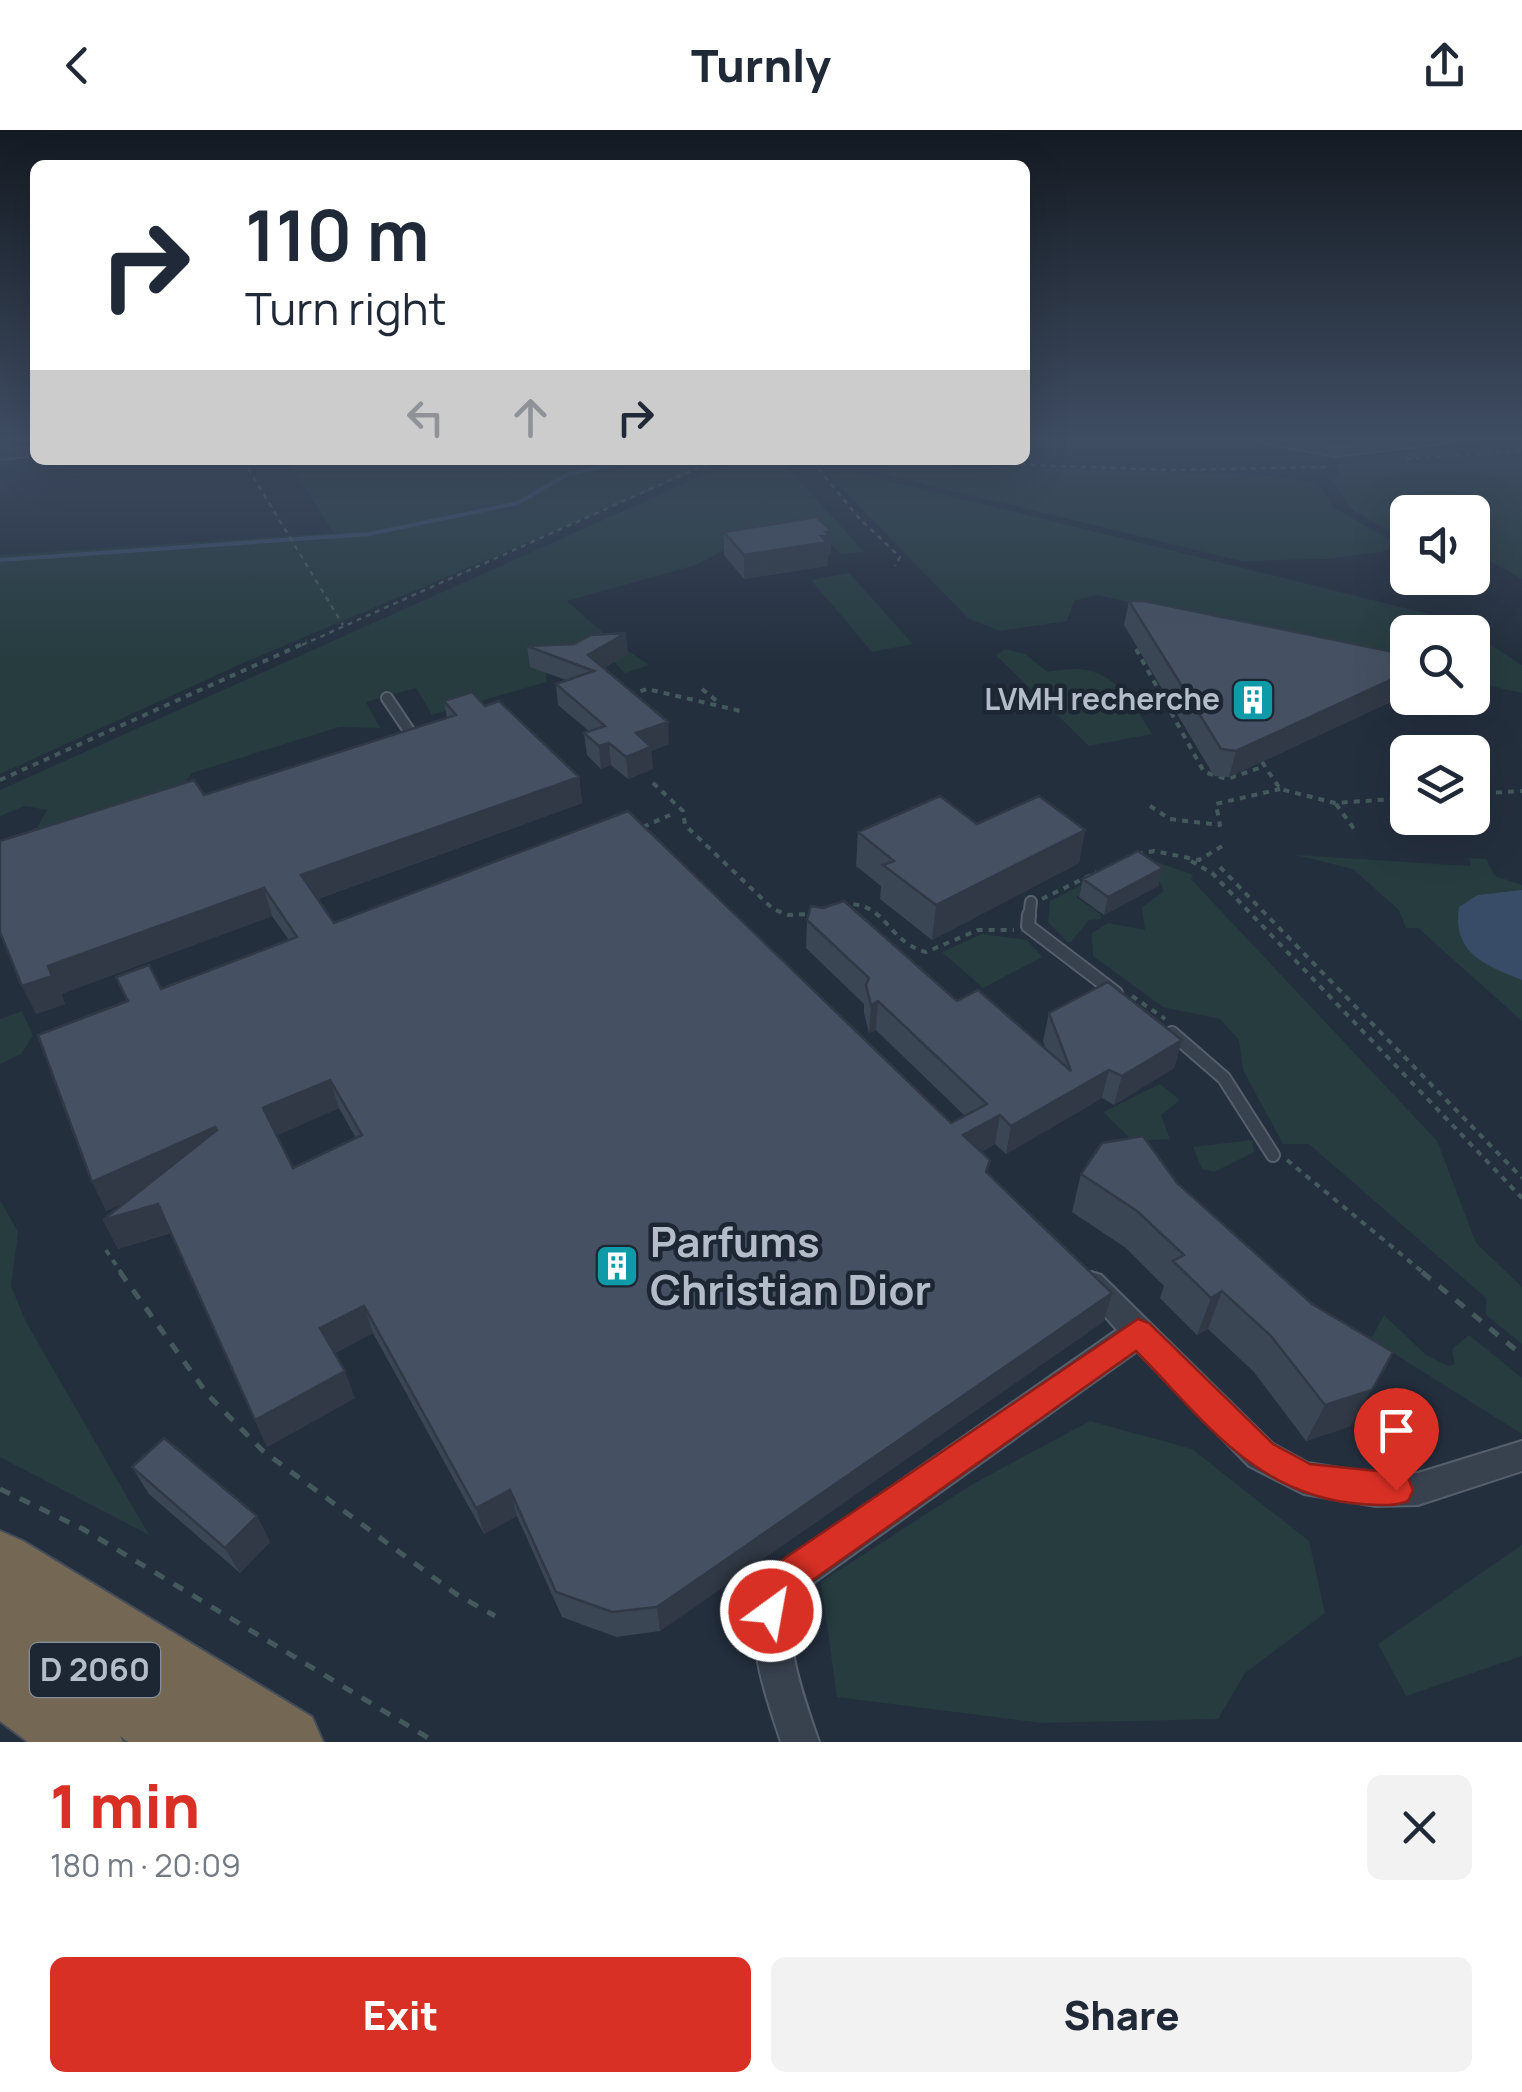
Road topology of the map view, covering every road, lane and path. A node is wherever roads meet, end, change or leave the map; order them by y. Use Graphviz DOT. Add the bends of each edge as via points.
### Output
graph roads {
  1 [pos="274,511"];
  2 [pos="600,511"];
  3 [pos="854,511"];
  4 [pos="895,566"];
  5 [pos="343,625"];
  6 [pos="1136,649"];
  7 [pos="702,689"];
  8 [pos="629,695"];
  9 [pos="387,698"];
  10 [pos="722,705"];
  11 [pos="745,712"];
  12 [pos="412,735"];
  13 [pos="0,780"];
  14 [pos="652,783"];
  15 [pos="1280,789"];
  16 [pos="1522,791"];
  17 [pos="1490,793"];
  18 [pos="1390,799"];
  19 [pos="1335,803"];
  20 [pos="1150,806"];
  21 [pos="670,816"];
  22 [pos="631,832"];
  23 [pos="1357,833"];
  24 [pos="1187,860"];
  25 [pos="1220,867"];
  26 [pos="1031,902"];
  27 [pos="1028,926"];
  28 [pos="1134,1006"];
  29 [pos="1163,1026"];
  30 [pos="1273,1155"];
  31 [pos="1522,1178"];
  32 [pos="1522,1198"];
  33 [pos="106,1250"];
  34 [pos="1070,1262"];
  35 [pos="1138,1332"];
  36 [pos="1522,1456"];
  37 [pos="0,1489"];
  38 [pos="0,1564"];
  39 [pos="0,1604"];
  40 [pos="494,1616"];
  41 [pos="0,1678"];
  42 [pos="88,1742"];
  43 [pos="185,1742"];
  44 [pos="287,1742"];
  45 [pos="435,1742"];
  46 [pos="800,1742"];
  1 -- 5 [label="path"];
  2 -- 5 [label="path"];
  3 -- 4 [label="path" via="900,557"];
  5 -- 13 [label="path"];
  6 -- 15 [label="path" via="1204,772 1227,780 1263,764"];
  7 -- 10 [label="path"];
  8 -- 10 [label="path" via="647,689"];
  9 -- 12 [label="lane"];
  10 -- 11 [label="path"];
  14 -- 27 [label="path" via="683,810 684,825 788,915 804,916 837,901 861,902 926,952 978,930"];
  15 -- 19 [label="path"];
  15 -- 20 [label="path" via="1216,804 1220,825 1170,819"];
  16 -- 17 [label="path"];
  18 -- 19 [label="path"];
  19 -- 23 [label="path"];
  21 -- 22 [label="path"];
  24 -- 32 [label="path" via="1212,874"];
  25 -- 31 [label="path"];
  26 -- 27 [label="lane"];
  27 -- 28 [label="lane"];
  29 -- 30 [label="lane" via="1224,1078"];
  33 -- 40 [label="path" via="208,1395 263,1451"];
  34 -- 35 [label="street"];
  35 -- 36 [label="street" via="1261,1455 1304,1478 1376,1490 1418,1489"];
  35 -- 46 [label="street" via="776,1588 774,1660"];
  37 -- 45 [label="path" via="83,1529"];
  38 -- 44 [label="highway"];
  39 -- 43 [label="highway, D 2060"];
  41 -- 42 [label="highway, D 2060"];
}
